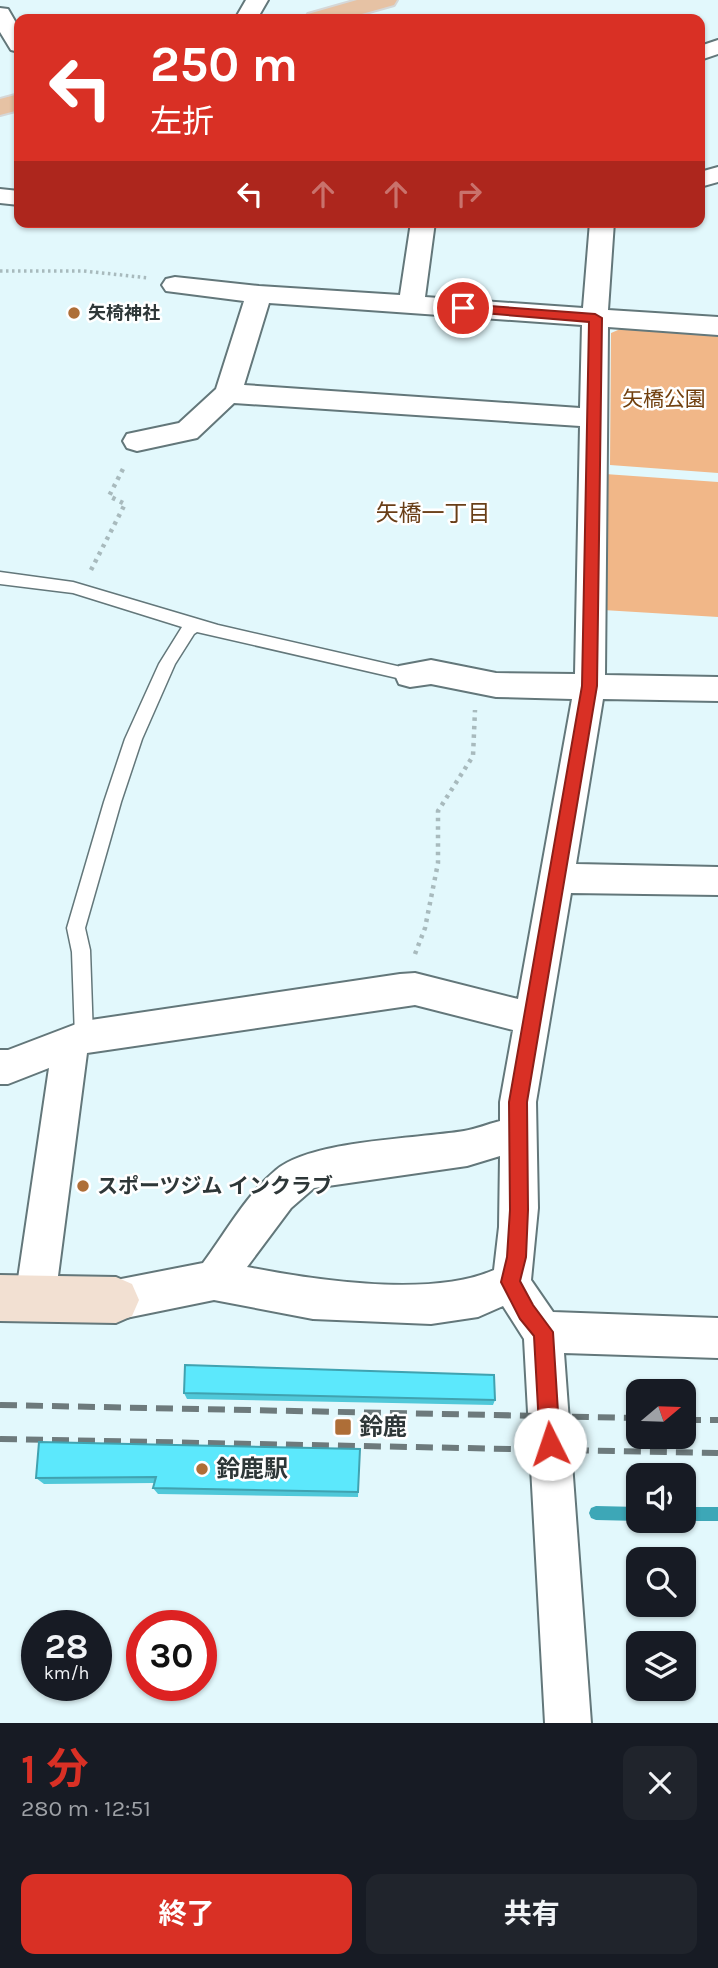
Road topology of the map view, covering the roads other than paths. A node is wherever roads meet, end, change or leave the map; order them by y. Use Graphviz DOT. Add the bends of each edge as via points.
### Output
graph roads {
  1 [pos="385,0"];
  2 [pos="0,14"];
  3 [pos="335,14"];
  4 [pos="14,37"];
  5 [pos="422,228"];
  6 [pos="602,228"];
  7 [pos="174,285"];
  8 [pos="259,294"];
  9 [pos="411,304"];
  10 [pos="595,318"];
  11 [pos="718,326"];
  12 [pos="228,393"];
  13 [pos="595,418"];
  14 [pos="137,441"];
  15 [pos="0,578"];
  16 [pos="194,624"];
  17 [pos="410,675"];
  18 [pos="590,686"];
  19 [pos="718,689"];
  20 [pos="556,878"];
  21 [pos="718,881"];
  22 [pos="533,1019"];
  23 [pos="77,1040"];
  24 [pos="0,1067"];
  25 [pos="519,1133"];
  26 [pos="214,1280"];
  27 [pos="511,1282"];
  28 [pos="17,1299"];
  29 [pos="116,1300"];
  30 [pos="543,1332"];
  31 [pos="718,1338"];
  32 [pos="568,1723"];
  1 -- 3 [label="main road"];
  2 -- 4 [label="street"];
  5 -- 9 [label="street"];
  6 -- 10 [label="street"];
  7 -- 8 [label="street"];
  8 -- 9 [label="street"];
  8 -- 12 [label="street"];
  9 -- 10 [label="street"];
  10 -- 11 [label="street"];
  10 -- 13 [label="street"];
  12 -- 13 [label="street"];
  12 -- 14 [label="street" via="187,430"];
  13 -- 18 [label="street"];
  15 -- 16 [label="lane" via="81,589"];
  16 -- 17 [label="lane"];
  16 -- 23 [label="lane" via="180,638 149,701 119,779 76,928 80,950"];
  17 -- 18 [label="street" via="431,672 477,683"];
  18 -- 19 [label="street"];
  18 -- 20 [label="street"];
  20 -- 21 [label="street"];
  20 -- 22 [label="street"];
  22 -- 23 [label="street" via="415,989"];
  22 -- 25 [label="street" via="518,1102"];
  23 -- 24 [label="street"];
  23 -- 28 [label="street"];
  25 -- 26 [label="street" via="467,1148 302,1174 272,1203"];
  25 -- 27 [label="street" via="519,1222"];
  26 -- 27 [label="street" via="313,1299 431,1304 478,1297"];
  26 -- 29 [label="street"];
  27 -- 30 [label="street"];
  28 -- 29 [label="street"];
  30 -- 31 [label="street"];
  30 -- 32 [label="street"];
}
